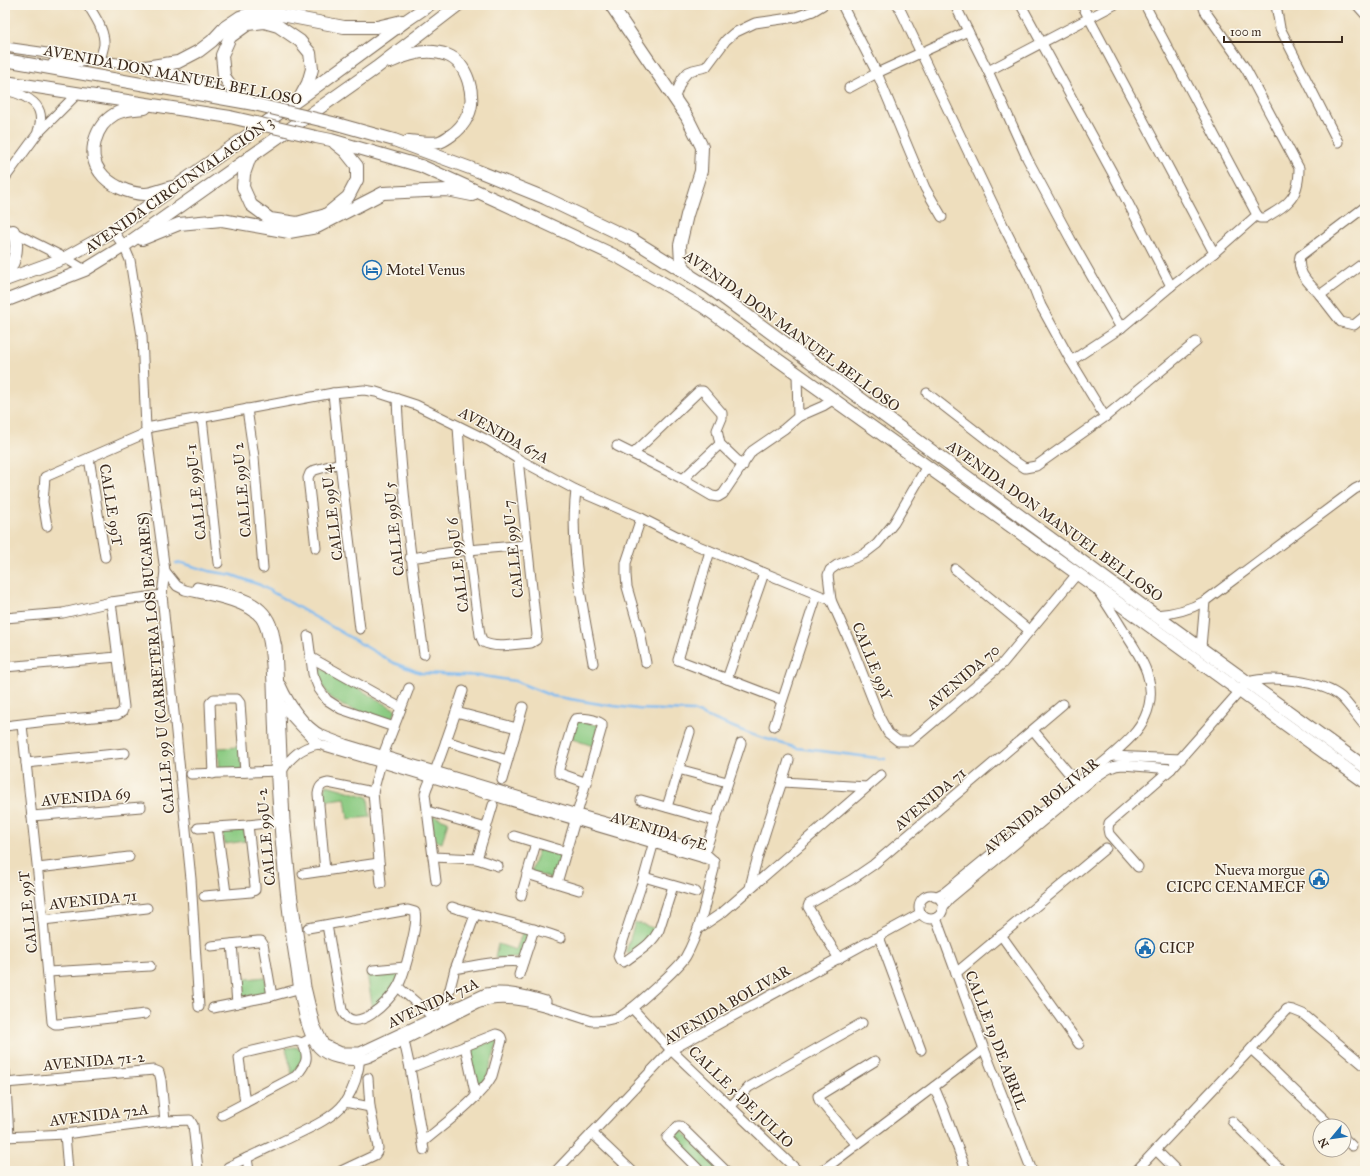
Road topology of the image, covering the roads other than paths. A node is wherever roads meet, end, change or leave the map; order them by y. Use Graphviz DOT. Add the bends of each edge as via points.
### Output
graph roads {
  1 [pos="88,5"];
  2 [pos="429,5"];
  3 [pos="458,5"];
  4 [pos="611,5"];
  5 [pos="823,5"];
  6 [pos="842,5"];
  7 [pos="898,5"];
  8 [pos="955,5"];
  9 [pos="1021,5"];
  10 [pos="1082,5"];
  11 [pos="1114,5"];
  12 [pos="1145,5"];
  13 [pos="1203,5"];
  14 [pos="1276,5"];
  15 [pos="1357,5"];
  16 [pos="1365,14"];
  17 [pos="1089,17"];
  18 [pos="407,20"];
  19 [pos="968,31"];
  20 [pos="1043,43"];
  21 [pos="5,47"];
  22 [pos="921,52"];
  23 [pos="5,60"];
  24 [pos="95,60"];
  25 [pos="42,66"];
  26 [pos="146,67"];
  27 [pos="376,68"];
  28 [pos="988,71"];
  29 [pos="877,73"];
  30 [pos="5,88"];
  31 [pos="849,88"];
  32 [pos="78,93"];
  33 [pos="674,98"];
  34 [pos="300,99"];
  35 [pos="236,100"];
  36 [pos="254,104"];
  37 [pos="159,106"];
  38 [pos="38,133"];
  39 [pos="331,140"];
  40 [pos="394,140"];
  41 [pos="1338,142"];
  42 [pos="250,157"];
  43 [pos="5,178"];
  44 [pos="179,185"];
  45 [pos="496,200"];
  46 [pos="1365,207"];
  47 [pos="1257,215"];
  48 [pos="942,217"];
  49 [pos="9,230"];
  50 [pos="113,231"];
  51 [pos="124,246"];
  52 [pos="1214,253"];
  53 [pos="65,258"];
  54 [pos="1365,262"];
  55 [pos="85,270"];
  56 [pos="691,276"];
  57 [pos="5,279"];
  58 [pos="1171,286"];
  59 [pos="1320,295"];
  60 [pos="5,301"];
  61 [pos="1365,316"];
  62 [pos="1121,328"];
  63 [pos="1196,342"];
  64 [pos="1071,361"];
  65 [pos="797,373"];
  66 [pos="333,393"];
  67 [pos="927,393"];
  68 [pos="397,399"];
  69 [pos="834,399"];
  70 [pos="247,409"];
  71 [pos="798,417"];
  72 [pos="1105,417"];
  73 [pos="202,418"];
  74 [pos="458,426"];
  75 [pos="146,430"];
  76 [pos="720,444"];
  77 [pos="617,446"];
  78 [pos="633,454"];
  79 [pos="89,458"];
  80 [pos="518,459"];
  81 [pos="340,463"];
  82 [pos="743,466"];
  83 [pos="927,466"];
  84 [pos="683,479"];
  85 [pos="1365,484"];
  86 [pos="576,490"];
  87 [pos="641,518"];
  88 [pos="47,526"];
  89 [pos="527,545"];
  90 [pos="316,548"];
  91 [pos="468,550"];
  92 [pos="710,551"];
  93 [pos="105,557"];
  94 [pos="410,558"];
  95 [pos="218,563"];
  96 [pos="263,568"];
  97 [pos="954,569"];
  98 [pos="165,571"];
  99 [pos="764,573"];
  100 [pos="1077,574"];
  101 [pos="1096,587"];
  102 [pos="162,595"];
  103 [pos="817,595"];
  104 [pos="832,600"];
  105 [pos="1205,600"];
  106 [pos="111,602"];
  107 [pos="1155,615"];
  108 [pos="5,618"];
  109 [pos="360,629"];
  110 [pos="1030,631"];
  111 [pos="536,635"];
  112 [pos="308,636"];
  113 [pos="1201,647"];
  114 [pos="424,654"];
  115 [pos="117,657"];
  116 [pos="310,657"];
  117 [pos="646,663"];
  118 [pos="593,664"];
  119 [pos="5,668"];
  120 [pos="727,679"];
  121 [pos="275,684"];
  122 [pos="1244,687"];
  123 [pos="409,688"];
  124 [pos="463,691"];
  125 [pos="782,700"];
  126 [pos="280,701"];
  127 [pos="1063,704"];
  128 [pos="523,707"];
  129 [pos="402,708"];
  130 [pos="456,712"];
  131 [pos="22,724"];
  132 [pos="5,726"];
  133 [pos="774,726"];
  134 [pos="1365,726"];
  135 [pos="394,727"];
  136 [pos="517,728"];
  137 [pos="1033,730"];
  138 [pos="690,732"];
  139 [pos="888,733"];
  140 [pos="446,741"];
  141 [pos="741,743"];
  142 [pos="318,744"];
  143 [pos="125,753"];
  144 [pos="1111,756"];
  145 [pos="382,758"];
  146 [pos="1181,759"];
  147 [pos="508,760"];
  148 [pos="789,760"];
  149 [pos="26,763"];
  150 [pos="1365,767"];
  151 [pos="678,769"];
  152 [pos="1171,770"];
  153 [pos="279,771"];
  154 [pos="245,772"];
  155 [pos="191,774"];
  156 [pos="213,774"];
  157 [pos="433,774"];
  158 [pos="881,775"];
  159 [pos="502,780"];
  160 [pos="727,782"];
  161 [pos="783,782"];
  162 [pos="1365,782"];
  163 [pos="587,783"];
  164 [pos="1077,783"];
  165 [pos="867,787"];
  166 [pos="373,792"];
  167 [pos="641,800"];
  168 [pos="493,805"];
  169 [pos="141,807"];
  170 [pos="667,807"];
  171 [pos="427,810"];
  172 [pos="32,816"];
  173 [pos="576,817"];
  174 [pos="282,821"];
  175 [pos="714,821"];
  176 [pos="248,825"];
  177 [pos="217,826"];
  178 [pos="198,828"];
  179 [pos="486,828"];
  180 [pos="514,836"];
  181 [pos="655,840"];
  182 [pos="536,843"];
  183 [pos="1106,848"];
  184 [pos="567,852"];
  185 [pos="703,855"];
  186 [pos="129,857"];
  187 [pos="433,857"];
  188 [pos="477,859"];
  189 [pos="379,863"];
  190 [pos="498,866"];
  191 [pos="1138,867"];
  192 [pos="38,868"];
  193 [pos="325,871"];
  194 [pos="302,874"];
  195 [pos="527,874"];
  196 [pos="644,877"];
  197 [pos="436,881"];
  198 [pos="557,882"];
  199 [pos="381,884"];
  200 [pos="673,886"];
  201 [pos="750,888"];
  202 [pos="579,890"];
  203 [pos="696,892"];
  204 [pos="226,894"];
  205 [pos="204,896"];
  206 [pos="521,896"];
  207 [pos="935,896"];
  208 [pos="452,907"];
  209 [pos="147,908"];
  210 [pos="943,908"];
  211 [pos="921,913"];
  212 [pos="475,915"];
  213 [pos="936,918"];
  214 [pos="44,920"];
  215 [pos="327,925"];
  216 [pos="308,928"];
  217 [pos="698,928"];
  218 [pos="534,929"];
  219 [pos="1001,935"];
  220 [pos="879,937"];
  221 [pos="561,938"];
  222 [pos="232,944"];
  223 [pos="211,946"];
  224 [pos="838,959"];
  225 [pos="523,962"];
  226 [pos="150,966"];
  227 [pos="405,967"];
  228 [pos="455,969"];
  229 [pos="373,970"];
  230 [pos="48,972"];
  231 [pos="956,973"];
  232 [pos="519,975"];
  233 [pos="398,987"];
  234 [pos="302,988"];
  235 [pos="272,996"];
  236 [pos="237,1003"];
  237 [pos="199,1008"];
  238 [pos="213,1008"];
  239 [pos="632,1008"];
  240 [pos="145,1014"];
  241 [pos="441,1018"];
  242 [pos="862,1023"];
  243 [pos="315,1036"];
  244 [pos="402,1038"];
  245 [pos="302,1043"];
  246 [pos="1078,1044"];
  247 [pos="321,1046"];
  248 [pos="465,1046"];
  249 [pos="984,1049"];
  250 [pos="672,1050"];
  251 [pos="921,1050"];
  252 [pos="1251,1050"];
  253 [pos="360,1056"];
  254 [pos="875,1061"];
  255 [pos="1365,1066"];
  256 [pos="410,1068"];
  257 [pos="5,1071"];
  258 [pos="368,1078"];
  259 [pos="6,1082"];
  260 [pos="934,1087"];
  261 [pos="476,1096"];
  262 [pos="345,1102"];
  263 [pos="245,1103"];
  264 [pos="370,1107"];
  265 [pos="730,1107"];
  266 [pos="222,1115"];
  267 [pos="1323,1118"];
  268 [pos="1232,1120"];
  269 [pos="165,1121"];
  270 [pos="592,1132"];
  271 [pos="65,1134"];
  272 [pos="7,1136"];
  273 [pos="857,1145"];
  274 [pos="1156,1150"];
  275 [pos="247,1158"];
  276 [pos="228,1167"];
  277 [pos="966,1170"];
  278 [pos="68,1171"];
  279 [pos="197,1171"];
  280 [pos="249,1171"];
  281 [pos="341,1171"];
  282 [pos="556,1171"];
  283 [pos="632,1171"];
  284 [pos="700,1171"];
  285 [pos="726,1171"];
  286 [pos="798,1171"];
  287 [pos="822,1171"];
  288 [pos="1032,1171"];
  289 [pos="1136,1171"];
  290 [pos="1177,1171"];
  291 [pos="1282,1171"];
  1 -- 24 [label="street" via="103,34 104,45"];
  2 -- 18 [label="main road, AVENIDA CIRCUNVALACIÓN 3"];
  3 -- 27 [label="main road, AVENIDA CIRCUNVALACIÓN 3"];
  4 -- 33 [label="main road"];
  5 -- 33 [label="street" via="796,17 755,24 734,33 706,67 688,72"];
  6 -- 29 [label="street"];
  7 -- 22 [label="street"];
  8 -- 19 [label="street"];
  9 -- 20 [label="street"];
  10 -- 17 [label="street"];
  11 -- 17 [label="street"];
  12 -- 47 [label="street"];
  13 -- 47 [label="street" via="1246,70 1299,168 1296,189 1290,201 1265,218"];
  14 -- 41 [label="street" via="1280,28"];
  15 -- 16 [label="street"];
  17 -- 20 [label="street"];
  17 -- 52 [label="street"];
  18 -- 26 [label="main road" via="376,27 344,28 266,12 253,13 240,17 199,51 178,62"];
  18 -- 34 [label="main road, AVENIDA CIRCUNVALACIÓN 3"];
  19 -- 22 [label="street"];
  19 -- 28 [label="street"];
  20 -- 28 [label="street"];
  20 -- 58 [label="street"];
  21 -- 24 [label="street, AVENIDA DON MANUEL BELLOSO"];
  22 -- 29 [label="street"];
  22 -- 64 [label="street" via="1030,278 1041,306"];
  23 -- 25 [label="main road, AVENIDA DON MANUEL BELLOSO"];
  24 -- 25 [label="main road"];
  24 -- 26 [label="street, AVENIDA DON MANUEL BELLOSO"];
  25 -- 35 [label="main road, AVENIDA DON MANUEL BELLOSO"];
  26 -- 35 [label="main road" via="190,80"];
  27 -- 40 [label="main road" via="401,57 428,52 447,55 460,64 468,78 472,97 469,114 458,131 440,142"];
  27 -- 42 [label="main road, AVENIDA CIRCUNVALACIÓN 3"];
  28 -- 62 [label="street" via="1027,158"];
  29 -- 31 [label="street"];
  29 -- 48 [label="street" via="925,188"];
  30 -- 32 [label="main road, AVENIDA DON MANUEL BELLOSO"];
  30 -- 38 [label="street" via="27,97 40,112 42,123"];
  32 -- 37 [label="main road, AVENIDA DON MANUEL BELLOSO"];
  32 -- 38 [label="street"];
  33 -- 56 [label="main road" via="687,116 702,147 701,171 680,245 682,264"];
  34 -- 36 [label="main road" via="312,69 310,53 278,26 264,22 248,24 230,37 222,55 224,76 236,94"];
  34 -- 44 [label="main road, AVENIDA CIRCUNVALACIÓN 3"];
  35 -- 36 [label="main road, AVENIDA DON MANUEL BELLOSO"];
  36 -- 40 [label="main road, AVENIDA DON MANUEL BELLOSO, bridge"];
  37 -- 39 [label="main road, AVENIDA DON MANUEL BELLOSO, bridge" via="230,117"];
  37 -- 44 [label="main road" via="125,110 115,114 96,134 94,160 100,172 112,184 127,191 146,194"];
  38 -- 43 [label="street"];
  39 -- 42 [label="main road" via="345,151 357,166 357,180 348,197 326,214 298,223 270,219 251,205 243,187"];
  39 -- 45 [label="main road, AVENIDA DON MANUEL BELLOSO" via="421,166"];
  40 -- 56 [label="main road, AVENIDA DON MANUEL BELLOSO" via="545,198 633,240"];
  42 -- 51 [label="main road, AVENIDA CIRCUNVALACIÓN 3"];
  44 -- 50 [label="main road, AVENIDA CIRCUNVALACIÓN 3"];
  45 -- 51 [label="main road" via="447,190 383,193 317,228 289,232 222,220 179,224"];
  45 -- 65 [label="main road, AVENIDA DON MANUEL BELLOSO" via="626,261 704,307"];
  46 -- 59 [label="street" via="1300,256 1298,264 1304,277"];
  47 -- 52 [label="street"];
  49 -- 53 [label="street"];
  49 -- 57 [label="main road" via="16,244 14,259"];
  50 -- 51 [label="street, CALLE 99 U (CARRETERA LOS BUCARES)"];
  50 -- 53 [label="main road, AVENIDA CIRCUNVALACIÓN 3"];
  51 -- 55 [label="main road, AVENIDA CIRCUNVALACIÓN 3"];
  51 -- 75 [label="street, CALLE 99 U (CARRETERA LOS BUCARES)" via="130,260 142,336"];
  52 -- 58 [label="street"];
  53 -- 55 [label="street"];
  53 -- 57 [label="main road, AVENIDA CIRCUNVALACIÓN 3"];
  54 -- 59 [label="street"];
  55 -- 60 [label="main road, AVENIDA CIRCUNVALACIÓN 3"];
  56 -- 107 [label="main road, AVENIDA DON MANUEL BELLOSO"];
  58 -- 62 [label="street"];
  59 -- 61 [label="street" via="1341,322 1354,325"];
  62 -- 64 [label="street"];
  63 -- 72 [label="street"];
  64 -- 72 [label="street"];
  65 -- 69 [label="main road, AVENIDA DON MANUEL BELLOSO"];
  65 -- 71 [label="street"];
  66 -- 68 [label="street, AVENIDA 67A" via="364,390"];
  66 -- 70 [label="street, AVENIDA 67A"];
  66 -- 81 [label="street, CALLE 99U 4"];
  67 -- 72 [label="street" via="1026,468 1036,466"];
  68 -- 74 [label="street, AVENIDA 67A" via="416,405"];
  68 -- 94 [label="street, CALLE 99U 5"];
  69 -- 71 [label="street"];
  69 -- 83 [label="main road, AVENIDA DON MANUEL BELLOSO"];
  70 -- 73 [label="street, AVENIDA 67A"];
  70 -- 96 [label="street, CALLE 99U 2" via="254,457"];
  71 -- 82 [label="street" via="752,451"];
  73 -- 75 [label="street, AVENIDA 67A"];
  73 -- 95 [label="street, CALLE 99U-1"];
  74 -- 80 [label="street, AVENIDA 67A" via="490,441"];
  74 -- 91 [label="street, CALLE 99U 6"];
  75 -- 79 [label="street, AVENIDA 67A"];
  75 -- 98 [label="street, CALLE 99 U (CARRETERA LOS BUCARES)"];
  76 -- 78 [label="street" via="718,430 722,413 703,391 699,391"];
  76 -- 82 [label="street"];
  76 -- 84 [label="street"];
  77 -- 78 [label="street"];
  78 -- 84 [label="street"];
  79 -- 88 [label="street, AVENIDA 67A" via="45,477 43,502"];
  79 -- 93 [label="street, CALLE 99T"];
  80 -- 86 [label="street, AVENIDA 67A"];
  80 -- 89 [label="street, CALLE 99U-7"];
  81 -- 90 [label="street" via="315,470 308,478"];
  81 -- 109 [label="street, CALLE 99U 4"];
  82 -- 84 [label="street" via="723,494 718,497"];
  83 -- 100 [label="main road, AVENIDA DON MANUEL BELLOSO"];
  83 -- 104 [label="street, CALLE 99Y" via="894,523 877,544 864,554 830,570 828,575"];
  85 -- 105 [label="street" via="1354,489"];
  86 -- 87 [label="street, AVENIDA 67A"];
  86 -- 118 [label="street" via="576,554"];
  87 -- 92 [label="street, AVENIDA 67A"];
  87 -- 117 [label="street" via="626,563 626,575"];
  89 -- 91 [label="street"];
  89 -- 111 [label="street, CALLE 99U-7"];
  91 -- 94 [label="street"];
  91 -- 111 [label="street, CALLE 99U 6" via="482,642 488,645 531,643 536,640"];
  92 -- 99 [label="street, AVENIDA 67A"];
  92 -- 120 [label="street" via="678,660"];
  94 -- 114 [label="street, CALLE 99U 5"];
  97 -- 110 [label="street"];
  98 -- 102 [label="street, CALLE 99 U (CARRETERA LOS BUCARES)"];
  98 -- 121 [label="street, CALLE 99U-2" via="177,586 185,590 243,605 264,617 273,629 277,647"];
  99 -- 103 [label="street, AVENIDA 67A"];
  99 -- 120 [label="street"];
  100 -- 101 [label="main road, AVENIDA DON MANUEL BELLOSO"];
  100 -- 110 [label="street, AVENIDA 70"];
  101 -- 122 [label="main road, AVENIDA DON MANUEL BELLOSO"];
  101 -- 144 [label="street" via="1142,658 1151,693 1145,718 1134,734"];
  102 -- 106 [label="street"];
  102 -- 237 [label="street, CALLE 99 U (CARRETERA LOS BUCARES)" via="191,879"];
  103 -- 104 [label="street, AVENIDA 67A"];
  103 -- 125 [label="street"];
  104 -- 139 [label="street, CALLE 99Y"];
  105 -- 107 [label="street" via="1183,611"];
  105 -- 113 [label="street"];
  106 -- 108 [label="street" via="63,613"];
  106 -- 115 [label="street"];
  107 -- 113 [label="main road, AVENIDA DON MANUEL BELLOSO"];
  110 -- 139 [label="street, AVENIDA 70" via="1002,664 911,741 898,741"];
  112 -- 116 [label="street"];
  113 -- 122 [label="main road, AVENIDA DON MANUEL BELLOSO"];
  115 -- 119 [label="street"];
  115 -- 131 [label="street" via="124,707 122,712 117,715"];
  116 -- 129 [label="street"];
  116 -- 135 [label="street" via="312,674 327,700 341,709"];
  120 -- 125 [label="street"];
  121 -- 126 [label="street, CALLE 99U-2"];
  121 -- 145 [label="street, AVENIDA 67E" via="304,720 321,734"];
  121 -- 153 [label="street, CALLE 99U-2"];
  122 -- 134 [label="street" via="1263,679 1303,682 1324,688 1340,696"];
  122 -- 146 [label="street"];
  122 -- 150 [label="main road, AVENIDA DON MANUEL BELLOSO"];
  122 -- 162 [label="main road, AVENIDA DON MANUEL BELLOSO"];
  123 -- 129 [label="street"];
  124 -- 130 [label="street"];
  125 -- 133 [label="street"];
  126 -- 142 [label="street, AVENIDA 67E" via="298,725"];
  126 -- 153 [label="street, CALLE 99U-2"];
  127 -- 137 [label="street, AVENIDA 71"];
  128 -- 136 [label="street"];
  129 -- 135 [label="street"];
  130 -- 136 [label="street"];
  130 -- 140 [label="street"];
  131 -- 132 [label="street"];
  131 -- 149 [label="street, CALLE 99T"];
  135 -- 145 [label="street"];
  136 -- 147 [label="street"];
  137 -- 164 [label="street"];
  137 -- 224 [label="street, AVENIDA 71" via="873,865 808,905"];
  138 -- 151 [label="street"];
  140 -- 147 [label="street"];
  140 -- 157 [label="street"];
  141 -- 160 [label="street"];
  142 -- 145 [label="street, AVENIDA 67E"];
  142 -- 153 [label="street" via="300,750"];
  143 -- 149 [label="street"];
  144 -- 146 [label="street"];
  144 -- 164 [label="street"];
  145 -- 157 [label="street, AVENIDA 67E"];
  145 -- 166 [label="street"];
  146 -- 152 [label="street"];
  147 -- 159 [label="street"];
  148 -- 161 [label="street"];
  149 -- 172 [label="street, CALLE 99T"];
  151 -- 160 [label="street"];
  151 -- 170 [label="street"];
  152 -- 191 [label="street" via="1109,823 1109,834"];
  152 -- 210 [label="street, AVENIDA BOLIVAR" via="1123,764 1109,768 949,899"];
  153 -- 154 [label="street"];
  153 -- 174 [label="street, CALLE 99U-2"];
  154 -- 156 [label="street"];
  154 -- 156 [label="street" via="240,703 237,699 214,699 210,703"];
  155 -- 156 [label="street"];
  157 -- 171 [label="street" via="425,794"];
  157 -- 173 [label="street, AVENIDA 67E"];
  158 -- 165 [label="street"];
  160 -- 175 [label="street"];
  161 -- 165 [label="street"];
  161 -- 201 [label="street" via="755,863"];
  163 -- 163 [label="street" via="602,724 599,721 579,718 573,723 559,769 560,773"];
  163 -- 173 [label="street"];
  164 -- 207 [label="street" via="945,892"];
  165 -- 201 [label="street"];
  166 -- 189 [label="street"];
  166 -- 193 [label="street" via="328,783 322,784 319,788"];
  167 -- 170 [label="street"];
  168 -- 179 [label="street"];
  169 -- 172 [label="street, AVENIDA 69"];
  170 -- 175 [label="street"];
  171 -- 179 [label="street"];
  171 -- 187 [label="street"];
  172 -- 192 [label="street, CALLE 99T"];
  173 -- 181 [label="street, AVENIDA 67E"];
  173 -- 184 [label="street"];
  174 -- 176 [label="street"];
  174 -- 234 [label="street, CALLE 99U-2" via="290,931"];
  175 -- 185 [label="street"];
  176 -- 177 [label="street"];
  176 -- 204 [label="street" via="255,890"];
  177 -- 178 [label="street"];
  177 -- 204 [label="street"];
  179 -- 188 [label="street"];
  180 -- 182 [label="street"];
  181 -- 185 [label="street, AVENIDA 67E"];
  181 -- 196 [label="street"];
  182 -- 184 [label="street"];
  182 -- 195 [label="street"];
  183 -- 219 [label="street"];
  184 -- 198 [label="street"];
  185 -- 217 [label="street, AVENIDA 67E" via="714,861 714,869"];
  186 -- 192 [label="street"];
  187 -- 188 [label="street"];
  187 -- 197 [label="street"];
  188 -- 190 [label="street"];
  189 -- 193 [label="street"];
  189 -- 199 [label="street"];
  192 -- 214 [label="street, CALLE 99T"];
  193 -- 194 [label="street"];
  195 -- 198 [label="street"];
  195 -- 206 [label="street"];
  196 -- 200 [label="street"];
  196 -- 200 [label="street" via="618,956 623,962 656,937"];
  198 -- 202 [label="street"];
  200 -- 203 [label="street"];
  201 -- 217 [label="street" via="723,912"];
  204 -- 205 [label="street"];
  207 -- 210 [label="street" via="941,901"];
  207 -- 211 [label="street" via="926,897 921,901"];
  208 -- 212 [label="street"];
  209 -- 214 [label="street, AVENIDA 71"];
  210 -- 213 [label="street"];
  211 -- 213 [label="street" via="926,918"];
  211 -- 220 [label="street, AVENIDA BOLIVAR"];
  212 -- 218 [label="street"];
  212 -- 228 [label="street"];
  213 -- 231 [label="street, CALLE 19 DE ABRIL"];
  214 -- 230 [label="street, CALLE 99T"];
  215 -- 216 [label="street"];
  215 -- 227 [label="street" via="408,910 415,912 417,920"];
  215 -- 233 [label="street" via="342,1010 347,1018 355,1021 366,1018"];
  217 -- 239 [label="street" via="685,958"];
  218 -- 221 [label="street"];
  218 -- 225 [label="street"];
  219 -- 231 [label="street"];
  219 -- 246 [label="street"];
  220 -- 224 [label="street, AVENIDA BOLIVAR"];
  220 -- 251 [label="street"];
  222 -- 223 [label="street"];
  222 -- 235 [label="street" via="261,941"];
  222 -- 236 [label="street"];
  224 -- 250 [label="street, AVENIDA BOLIVAR"];
  225 -- 228 [label="street" via="491,962"];
  225 -- 232 [label="street"];
  226 -- 230 [label="street"];
  227 -- 229 [label="street"];
  227 -- 233 [label="street"];
  228 -- 241 [label="street"];
  230 -- 240 [label="street, CALLE 99T" via="52,1022 55,1024"];
  231 -- 249 [label="street, CALLE 19 DE ABRIL"];
  233 -- 241 [label="street"];
  234 -- 235 [label="street"];
  234 -- 243 [label="street, CALLE 99U-2"];
  235 -- 236 [label="street"];
  236 -- 238 [label="street"];
  239 -- 241 [label="street, AVENIDA 71A" via="619,1017 592,1021 517,1000 494,999"];
  239 -- 250 [label="street, CALLE 5 DE JULIO"];
  241 -- 244 [label="street, AVENIDA 71A"];
  242 -- 265 [label="street" via="749,1086"];
  243 -- 245 [label="street"];
  243 -- 247 [label="street, CALLE 99U-2"];
  244 -- 253 [label="street, AVENIDA 71A" via="372,1056"];
  244 -- 256 [label="street"];
  245 -- 263 [label="street" via="307,1058 304,1067 296,1076"];
  245 -- 263 [label="street" via="296,1041 244,1052 241,1055 239,1058"];
  247 -- 253 [label="street, AVENIDA 71A" via="328,1055 340,1059"];
  248 -- 256 [label="street"];
  248 -- 261 [label="street"];
  248 -- 261 [label="street" via="496,1034 502,1040 492,1076"];
  249 -- 260 [label="street"];
  249 -- 288 [label="street, CALLE 19 DE ABRIL"];
  250 -- 265 [label="street, CALLE 5 DE JULIO"];
  250 -- 270 [label="street, AVENIDA BOLIVAR"];
  252 -- 255 [label="street" via="1287,1009 1303,1014"];
  252 -- 267 [label="street"];
  252 -- 274 [label="street"];
  253 -- 262 [label="street" via="360,1069"];
  254 -- 273 [label="street" via="818,1096"];
  256 -- 261 [label="street" via="424,1146"];
  257 -- 259 [label="street"];
  258 -- 264 [label="street"];
  259 -- 269 [label="street, AVENIDA 71-2" via="154,1070 159,1072 161,1080"];
  259 -- 272 [label="street"];
  260 -- 273 [label="street"];
  260 -- 277 [label="street"];
  262 -- 264 [label="street"];
  262 -- 275 [label="street" via="318,1124"];
  263 -- 266 [label="street"];
  264 -- 281 [label="street" via="377,1152"];
  265 -- 286 [label="street, CALLE 5 DE JULIO"];
  268 -- 291 [label="street"];
  269 -- 271 [label="street, AVENIDA 72A"];
  269 -- 279 [label="street, AVENIDA 72A" via="190,1120 193,1125"];
  270 -- 282 [label="street, AVENIDA BOLIVAR"];
  270 -- 283 [label="street"];
  271 -- 272 [label="street, AVENIDA 72A"];
  271 -- 278 [label="street"];
  273 -- 287 [label="street"];
  274 -- 289 [label="street"];
  274 -- 290 [label="street"];
  275 -- 276 [label="street"];
  275 -- 280 [label="street"];
  284 -- 285 [label="street" via="667,1138 678,1126"];
}
